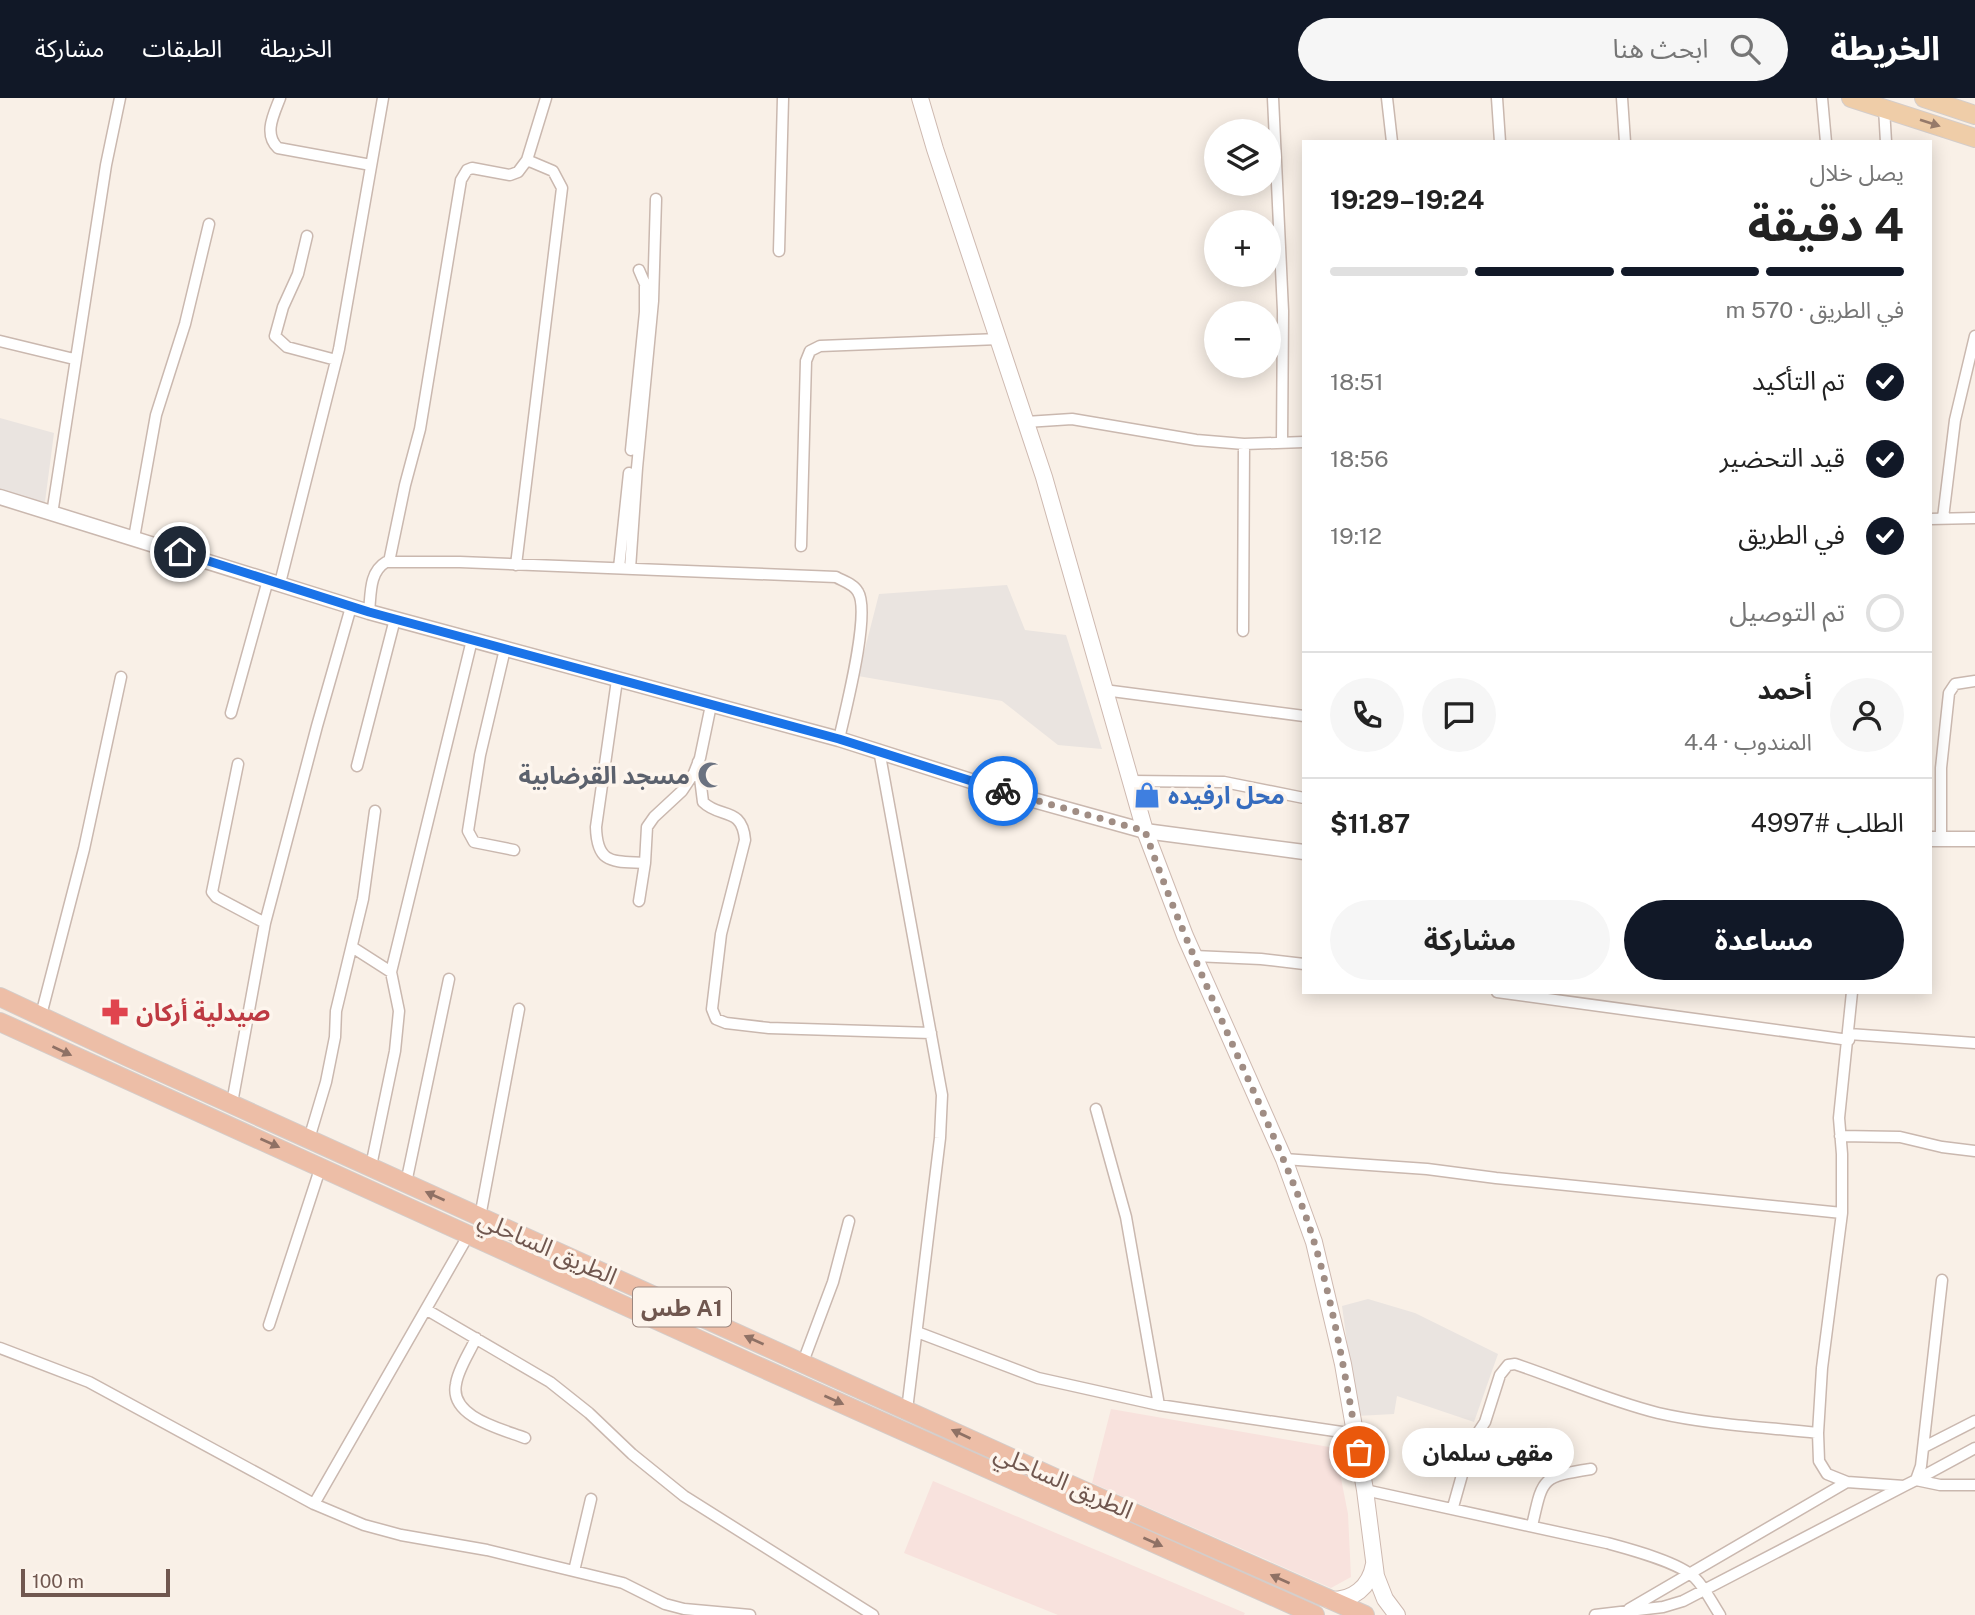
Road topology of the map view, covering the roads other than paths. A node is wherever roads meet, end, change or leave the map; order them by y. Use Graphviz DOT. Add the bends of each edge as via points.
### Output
graph roads {
  1 [pos="120,98"];
  2 [pos="280,98"];
  3 [pos="383,98"];
  4 [pos="546,98"];
  5 [pos="783,98"];
  6 [pos="920,98"];
  7 [pos="1273,98"];
  8 [pos="1387,98"];
  9 [pos="1497,98"];
  10 [pos="1622,98"];
  11 [pos="1822,98"];
  12 [pos="1851,98"];
  13 [pos="1924,98"];
  14 [pos="1884,108"];
  15 [pos="1975,115"];
  16 [pos="1975,138"];
  17 [pos="1392,140"];
  18 [pos="1500,140"];
  19 [pos="1625,140"];
  20 [pos="1826,140"];
  21 [pos="1886,140"];
  22 [pos="527,160"];
  23 [pos="371,165"];
  24 [pos="656,199"];
  25 [pos="209,224"];
  26 [pos="307,236"];
  27 [pos="779,251"];
  28 [pos="639,270"];
  29 [pos="1975,336"];
  30 [pos="999,339"];
  31 [pos="0,341"];
  32 [pos="75,359"];
  33 [pos="336,360"];
  34 [pos="1026,422"];
  35 [pos="1282,442"];
  36 [pos="1302,442"];
  37 [pos="1244,444"];
  38 [pos="0,497"];
  39 [pos="51,514"];
  40 [pos="1942,518"];
  41 [pos="1975,518"];
  42 [pos="1932,519"];
  43 [pos="134,538"];
  44 [pos="801,546"];
  45 [pos="389,562"];
  46 [pos="516,565"];
  47 [pos="625,568"];
  48 [pos="274,581"];
  49 [pos="351,607"];
  50 [pos="369,612"];
  51 [pos="395,619"];
  52 [pos="1243,631"];
  53 [pos="472,640"];
  54 [pos="505,649"];
  55 [pos="121,677"];
  56 [pos="618,680"];
  57 [pos="1975,681"];
  58 [pos="1104,690"];
  59 [pos="711,705"];
  60 [pos="231,713"];
  61 [pos="1302,716"];
  62 [pos="839,739"];
  63 [pos="879,750"];
  64 [pos="698,762"];
  65 [pos="238,764"];
  66 [pos="357,766"];
  67 [pos="1131,781"];
  68 [pos="1302,798"];
  69 [pos="375,811"];
  70 [pos="1145,831"];
  71 [pos="1936,839"];
  72 [pos="1975,839"];
  73 [pos="514,850"];
  74 [pos="1302,852"];
  75 [pos="645,863"];
  76 [pos="639,901"];
  77 [pos="265,923"];
  78 [pos="352,947"];
  79 [pos="1194,956"];
  80 [pos="1302,964"];
  81 [pos="391,972"];
  82 [pos="449,979"];
  83 [pos="1513,994"];
  84 [pos="1852,994"];
  85 [pos="0,997"];
  86 [pos="519,1009"];
  87 [pos="41,1015"];
  88 [pos="1,1023"];
  89 [pos="931,1033"];
  90 [pos="1849,1037"];
  91 [pos="1975,1043"];
  92 [pos="232,1103"];
  93 [pos="1096,1109"];
  94 [pos="1840,1136"];
  95 [pos="310,1139"];
  96 [pos="1975,1150"];
  97 [pos="1284,1159"];
  98 [pos="321,1166"];
  99 [pos="371,1167"];
  100 [pos="406,1183"];
  101 [pos="1842,1213"];
  102 [pos="480,1217"];
  103 [pos="849,1221"];
  104 [pos="470,1234"];
  105 [pos="1942,1280"];
  106 [pos="427,1310"];
  107 [pos="269,1325"];
  108 [pos="917,1332"];
  109 [pos="476,1338"];
  110 [pos="0,1348"];
  111 [pos="803,1362"];
  112 [pos="1158,1405"];
  113 [pos="908,1410"];
  114 [pos="1975,1421"];
  115 [pos="1818,1433"];
  116 [pos="1355,1434"];
  117 [pos="525,1438"];
  118 [pos="1924,1447"];
  119 [pos="1975,1448"];
  120 [pos="1591,1469"];
  121 [pos="1916,1480"];
  122 [pos="1847,1482"];
  123 [pos="1975,1485"];
  124 [pos="1904,1486"];
  125 [pos="1365,1490"];
  126 [pos="591,1499"];
  127 [pos="314,1504"];
  128 [pos="1453,1507"];
  129 [pos="1532,1526"];
  130 [pos="1374,1564"];
  131 [pos="574,1571"];
  132 [pos="1690,1574"];
  133 [pos="1704,1591"];
  134 [pos="1325,1599"];
  135 [pos="1622,1612"];
  136 [pos="750,1615"];
  137 [pos="873,1615"];
  138 [pos="1315,1615"];
  139 [pos="1365,1615"];
  140 [pos="1396,1615"];
  141 [pos="1595,1615"];
  142 [pos="1720,1615"];
  1 -- 32 [label="street"];
  2 -- 23 [label="street" via="270,133 278,148"];
  3 -- 23 [label="street"];
  4 -- 22 [label="street"];
  5 -- 27 [label="street"];
  6 -- 30 [label="main road"];
  7 -- 35 [label="street" via="1283,301"];
  8 -- 17 [label="street"];
  9 -- 18 [label="street"];
  10 -- 19 [label="street"];
  11 -- 20 [label="street"];
  12 -- 14 [label="main road"];
  13 -- 15 [label="main road"];
  14 -- 16 [label="main road, one-way"];
  14 -- 21 [label="street"];
  22 -- 45 [label="street" via="510,176 472,168 461,180 420,429"];
  22 -- 46 [label="street" via="553,171 562,188"];
  23 -- 33 [label="street"];
  24 -- 47 [label="street" via="653,301"];
  25 -- 43 [label="street" via="185,324 156,415"];
  26 -- 33 [label="street" via="275,336 287,347"];
  28 -- 47 [label="street" via="645,284 645,312"];
  29 -- 40 [label="street" via="1955,420"];
  30 -- 34 [label="main road"];
  30 -- 44 [label="street" via="820,346 810,351 806,361"];
  31 -- 32 [label="street"];
  32 -- 39 [label="street"];
  33 -- 48 [label="street"];
  34 -- 37 [label="street" via="1072,419 1168,437"];
  34 -- 58 [label="main road"];
  35 -- 36 [label="street"];
  35 -- 37 [label="street"];
  37 -- 52 [label="street"];
  38 -- 39 [label="street"];
  39 -- 43 [label="street"];
  40 -- 41 [label="street"];
  40 -- 42 [label="street"];
  43 -- 48 [label="street"];
  45 -- 46 [label="street"];
  45 -- 50 [label="street" via="374,573"];
  46 -- 47 [label="street"];
  47 -- 62 [label="street" via="810,575 836,577 851,585 862,603 861,618"];
  48 -- 49 [label="street"];
  48 -- 60 [label="street"];
  49 -- 50 [label="street"];
  49 -- 77 [label="street"];
  50 -- 51 [label="street"];
  51 -- 53 [label="street"];
  51 -- 66 [label="street"];
  53 -- 54 [label="street"];
  53 -- 81 [label="street"];
  54 -- 56 [label="street"];
  54 -- 73 [label="street" via="468,831 474,842"];
  55 -- 87 [label="street" via="84,849"];
  56 -- 59 [label="street"];
  56 -- 75 [label="street" via="597,843 601,854 610,860"];
  57 -- 71 [label="street" via="1955,684 1949,693"];
  58 -- 61 [label="street"];
  58 -- 67 [label="main road"];
  59 -- 62 [label="street"];
  59 -- 64 [label="street"];
  62 -- 63 [label="street"];
  63 -- 70 [label="street"];
  63 -- 89 [label="street"];
  64 -- 75 [label="street" via="682,791 648,827"];
  64 -- 89 [label="street" via="703,802 740,821 745,840 721,934 712,1009 716,1019 769,1028"];
  65 -- 77 [label="street" via="212,892"];
  67 -- 68 [label="street" via="1224,782"];
  67 -- 70 [label="main road"];
  69 -- 78 [label="street"];
  70 -- 74 [label="street"];
  70 -- 79 [label="main road"];
  71 -- 72 [label="street"];
  75 -- 76 [label="street"];
  77 -- 92 [label="street"];
  78 -- 81 [label="street"];
  78 -- 95 [label="street"];
  79 -- 80 [label="street"];
  79 -- 97 [label="main road"];
  81 -- 99 [label="street" via="398,1011 395,1051"];
  82 -- 100 [label="street"];
  83 -- 90 [label="street"];
  84 -- 90 [label="street"];
  85 -- 87 [label="highway, الطريق الساحلي / طس A1"];
  86 -- 102 [label="street"];
  87 -- 92 [label="highway, الطريق الساحلي / طس A1"];
  88 -- 98 [label="highway, الطريق الساحلي / طس A1, one-way"];
  89 -- 108 [label="street" via="942,1114"];
  90 -- 91 [label="street"];
  90 -- 94 [label="street"];
  92 -- 95 [label="highway, الطريق الساحلي / طس A1"];
  93 -- 112 [label="street" via="1126,1217"];
  94 -- 96 [label="street" via="1900,1137"];
  94 -- 101 [label="street"];
  95 -- 99 [label="highway, الطريق الساحلي / طس A1"];
  97 -- 101 [label="street" via="1427,1169"];
  97 -- 116 [label="main road" via="1324,1276"];
  98 -- 104 [label="highway, الطريق الساحلي / طس A1"];
  98 -- 107 [label="street"];
  99 -- 100 [label="highway, الطريق الساحلي / طس A1"];
  102 -- 100 [label="highway, الطريق الساحلي / طس A1, one-way"];
  101 -- 115 [label="street"];
  111 -- 102 [label="highway, الطريق الساحلي / طس A1, one-way"];
  103 -- 111 [label="street" via="833,1282"];
  104 -- 106 [label="street"];
  104 -- 138 [label="highway, الطريق الساحلي / طس A1, one-way"];
  105 -- 118 [label="street"];
  106 -- 109 [label="street"];
  106 -- 127 [label="street"];
  108 -- 112 [label="street" via="1038,1378"];
  108 -- 113 [label="street"];
  109 -- 117 [label="street" via="455,1385 456,1399 466,1414"];
  109 -- 137 [label="street" via="572,1398 684,1496"];
  110 -- 127 [label="street" via="89,1382"];
  111 -- 113 [label="highway, الطريق الساحلي / طس A1"];
  112 -- 116 [label="street"];
  134 -- 113 [label="highway, الطريق الساحلي / طس A1, one-way"];
  114 -- 118 [label="street"];
  115 -- 122 [label="street" via="1822,1468"];
  115 -- 128 [label="street" via="1659,1413 1508,1365 1500,1374 1485,1422 1471,1443"];
  116 -- 125 [label="main road"];
  118 -- 121 [label="street"];
  119 -- 121 [label="street"];
  120 -- 129 [label="street" via="1554,1475 1546,1482"];
  121 -- 123 [label="street"];
  121 -- 124 [label="street"];
  122 -- 124 [label="street"];
  122 -- 132 [label="street"];
  124 -- 133 [label="street"];
  125 -- 128 [label="street"];
  125 -- 130 [label="main road"];
  126 -- 131 [label="street"];
  127 -- 131 [label="street" via="401,1535"];
  128 -- 129 [label="street"];
  129 -- 132 [label="street" via="1626,1548"];
  130 -- 134 [label="main road" via="1361,1591 1347,1598"];
  130 -- 140 [label="main road" via="1380,1588"];
  131 -- 136 [label="street" via="623,1583 684,1609"];
  132 -- 133 [label="street"];
  132 -- 135 [label="street"];
  133 -- 135 [label="street" via="1663,1607"];
  133 -- 142 [label="street"];
  134 -- 139 [label="highway, الطريق الساحلي / طس A1"];
  135 -- 141 [label="street"];
}
